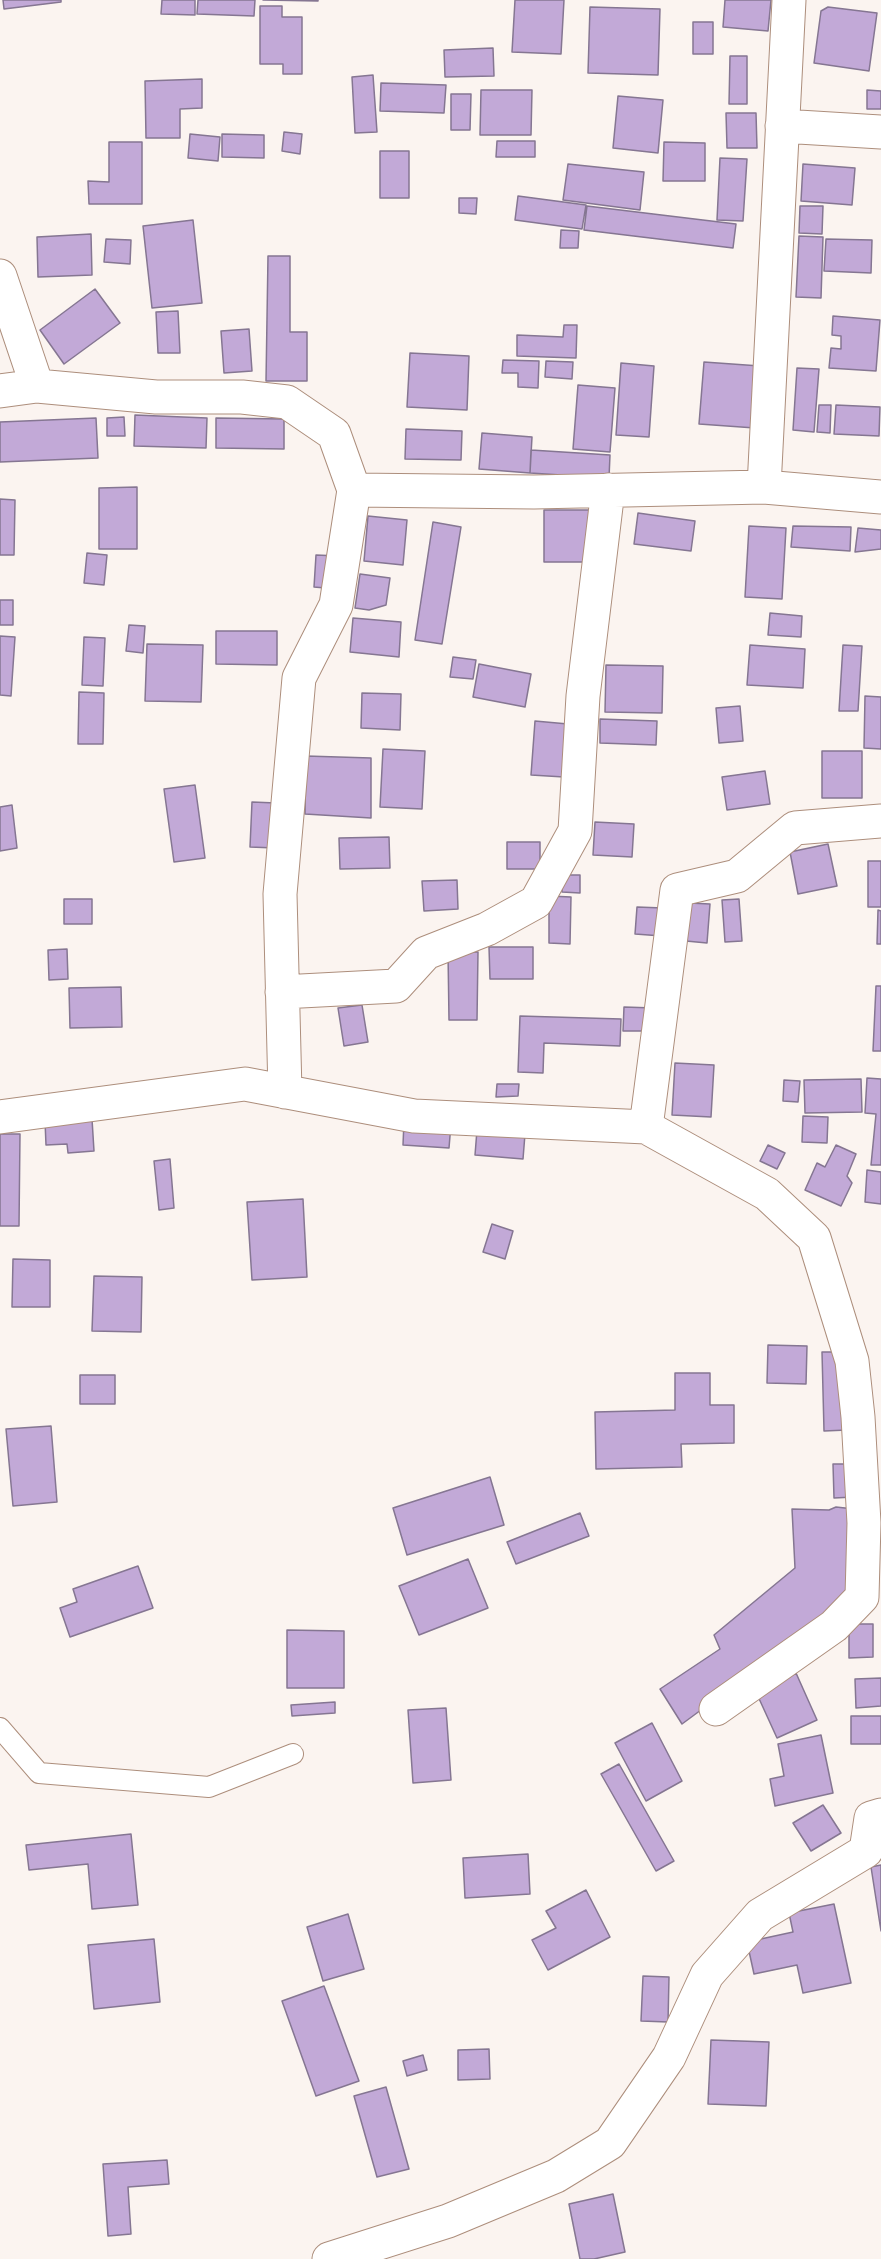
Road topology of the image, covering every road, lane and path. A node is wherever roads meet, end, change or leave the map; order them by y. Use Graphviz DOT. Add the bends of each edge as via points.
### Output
graph roads {
  1 [pos="789,0"];
  2 [pos="782,126"];
  3 [pos="881,132"];
  4 [pos="0,276"];
  5 [pos="37,386"];
  6 [pos="0,391"];
  7 [pos="764,487"];
  8 [pos="354,490"];
  9 [pos="608,490"];
  10 [pos="881,497"];
  11 [pos="881,821"];
  12 [pos="282,992"];
  13 [pos="285,1092"];
  14 [pos="0,1117"];
  15 [pos="646,1127"];
  16 [pos="871,1460"];
  17 [pos="716,1709"];
  18 [pos="0,1728"];
  19 [pos="293,1754"];
  20 [pos="881,1815"];
  21 [pos="329,2259"];
  1 -- 2 [label="street"];
  2 -- 3 [label="street"];
  2 -- 7 [label="street"];
  4 -- 5 [label="street"];
  5 -- 6 [label="street"];
  5 -- 8 [label="street" via="156,398 242,397 287,402 334,434"];
  7 -- 9 [label="street"];
  7 -- 10 [label="street"];
  8 -- 9 [label="street"];
  8 -- 12 [label="street" via="336,605 299,678 280,894"];
  9 -- 12 [label="street" via="583,696 575,831 536,902 487,929 426,953 396,986"];
  11 -- 15 [label="street" via="795,828 737,876 677,890"];
  12 -- 13 [label="street"];
  13 -- 14 [label="street" via="244,1084"];
  13 -- 15 [label="street" via="414,1116"];
  15 -- 16 [label="street" via="767,1194 814,1238 852,1361 858,1417"];
  16 -- 17 [label="street" via="862,1597 834,1626"];
  18 -- 19 [label="lane" via="39,1773 209,1787"];
  20 -- 21 [label="street" via="871,1818 866,1851 760,1915 707,1975 669,2057 610,2143 556,2176 448,2221"];
}
